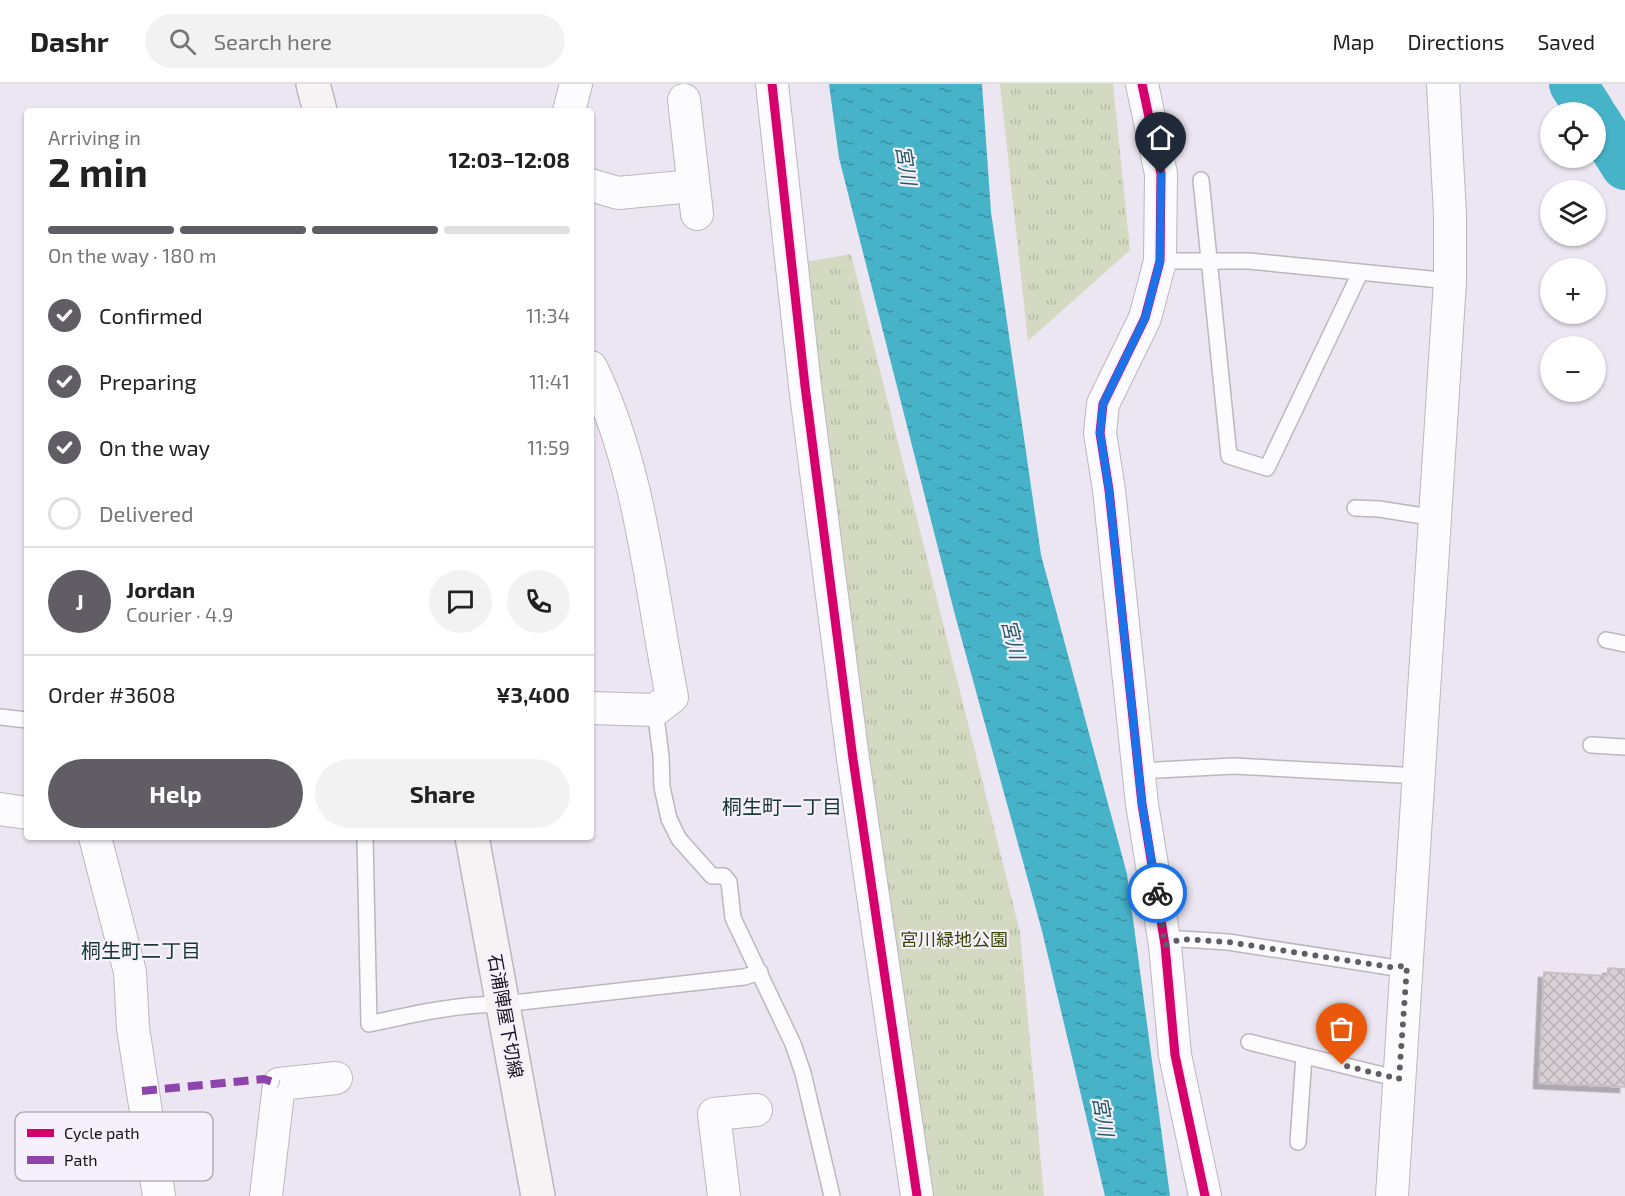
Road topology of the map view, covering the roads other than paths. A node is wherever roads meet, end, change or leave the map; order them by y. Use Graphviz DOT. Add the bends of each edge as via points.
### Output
graph roads {
  1 [pos="313,84"];
  2 [pos="576,84"];
  3 [pos="772,84"];
  4 [pos="1142,84"];
  5 [pos="1443,84"];
  6 [pos="684,100"];
  7 [pos="319,108"];
  8 [pos="570,108"];
  9 [pos="1201,180"];
  10 [pos="594,186"];
  11 [pos="1209,260"];
  12 [pos="1160,261"];
  13 [pos="1360,273"];
  14 [pos="1450,281"];
  15 [pos="594,374"];
  16 [pos="1354,508"];
  17 [pos="1436,518"];
  18 [pos="1606,640"];
  19 [pos="1625,644"];
  20 [pos="594,708"];
  21 [pos="655,710"];
  22 [pos="0,717"];
  23 [pos="24,720"];
  24 [pos="1591,745"];
  25 [pos="1625,747"];
  26 [pos="1138,771"];
  27 [pos="1419,776"];
  28 [pos="0,809"];
  29 [pos="24,813"];
  30 [pos="96,840"];
  31 [pos="365,840"];
  32 [pos="473,840"];
  33 [pos="1165,945"];
  34 [pos="1407,966"];
  35 [pos="760,972"];
  36 [pos="504,1004"];
  37 [pos="1249,1042"];
  38 [pos="1304,1056"];
  39 [pos="336,1078"];
  40 [pos="1399,1079"];
  41 [pos="756,1110"];
  42 [pos="146,1112"];
  43 [pos="1298,1142"];
  44 [pos="157,1181"];
  45 [pos="159,1196"];
  46 [pos="266,1196"];
  47 [pos="538,1196"];
  48 [pos="724,1196"];
  49 [pos="832,1196"];
  50 [pos="917,1196"];
  51 [pos="1205,1196"];
  52 [pos="1392,1196"];
  1 -- 7 [label="main road"];
  2 -- 8 [label="street"];
  3 -- 50 [label="street" via="805,386 853,759"];
  4 -- 12 [label="street" via="1161,174"];
  5 -- 14 [label="street"];
  6 -- 10 [label="street" via="695,200 618,193"];
  9 -- 11 [label="lane"];
  11 -- 12 [label="lane"];
  11 -- 13 [label="lane"];
  11 -- 13 [label="lane" via="1229,456 1266,468"];
  12 -- 26 [label="street" via="1145,318 1103,404 1100,418"];
  13 -- 14 [label="lane"];
  14 -- 17 [label="street"];
  15 -- 21 [label="street" via="619,433 635,489 672,697"];
  16 -- 17 [label="lane"];
  17 -- 27 [label="street"];
  18 -- 19 [label="lane"];
  20 -- 21 [label="street"];
  21 -- 35 [label="lane" via="669,819 679,839 712,876 727,878 733,918"];
  22 -- 23 [label="lane"];
  24 -- 25 [label="lane"];
  26 -- 27 [label="lane" via="1234,766"];
  26 -- 33 [label="street"];
  27 -- 34 [label="street"];
  28 -- 29 [label="street"];
  30 -- 42 [label="street" via="130,972 133,1028"];
  31 -- 36 [label="lane" via="369,1024 480,1004"];
  32 -- 36 [label="main road, 石浦陣屋下切線"];
  33 -- 34 [label="lane" via="1181,939 1228,942 1390,967"];
  33 -- 51 [label="street" via="1175,1055"];
  34 -- 40 [label="street"];
  35 -- 36 [label="lane"];
  35 -- 49 [label="lane" via="803,1073"];
  36 -- 47 [label="main road, 石浦陣屋下切線"];
  37 -- 38 [label="lane"];
  38 -- 40 [label="lane"];
  38 -- 43 [label="lane"];
  39 -- 46 [label="street" via="279,1083"];
  40 -- 52 [label="street"];
  41 -- 48 [label="street" via="714,1114"];
  44 -- 45 [label="street"];
}
